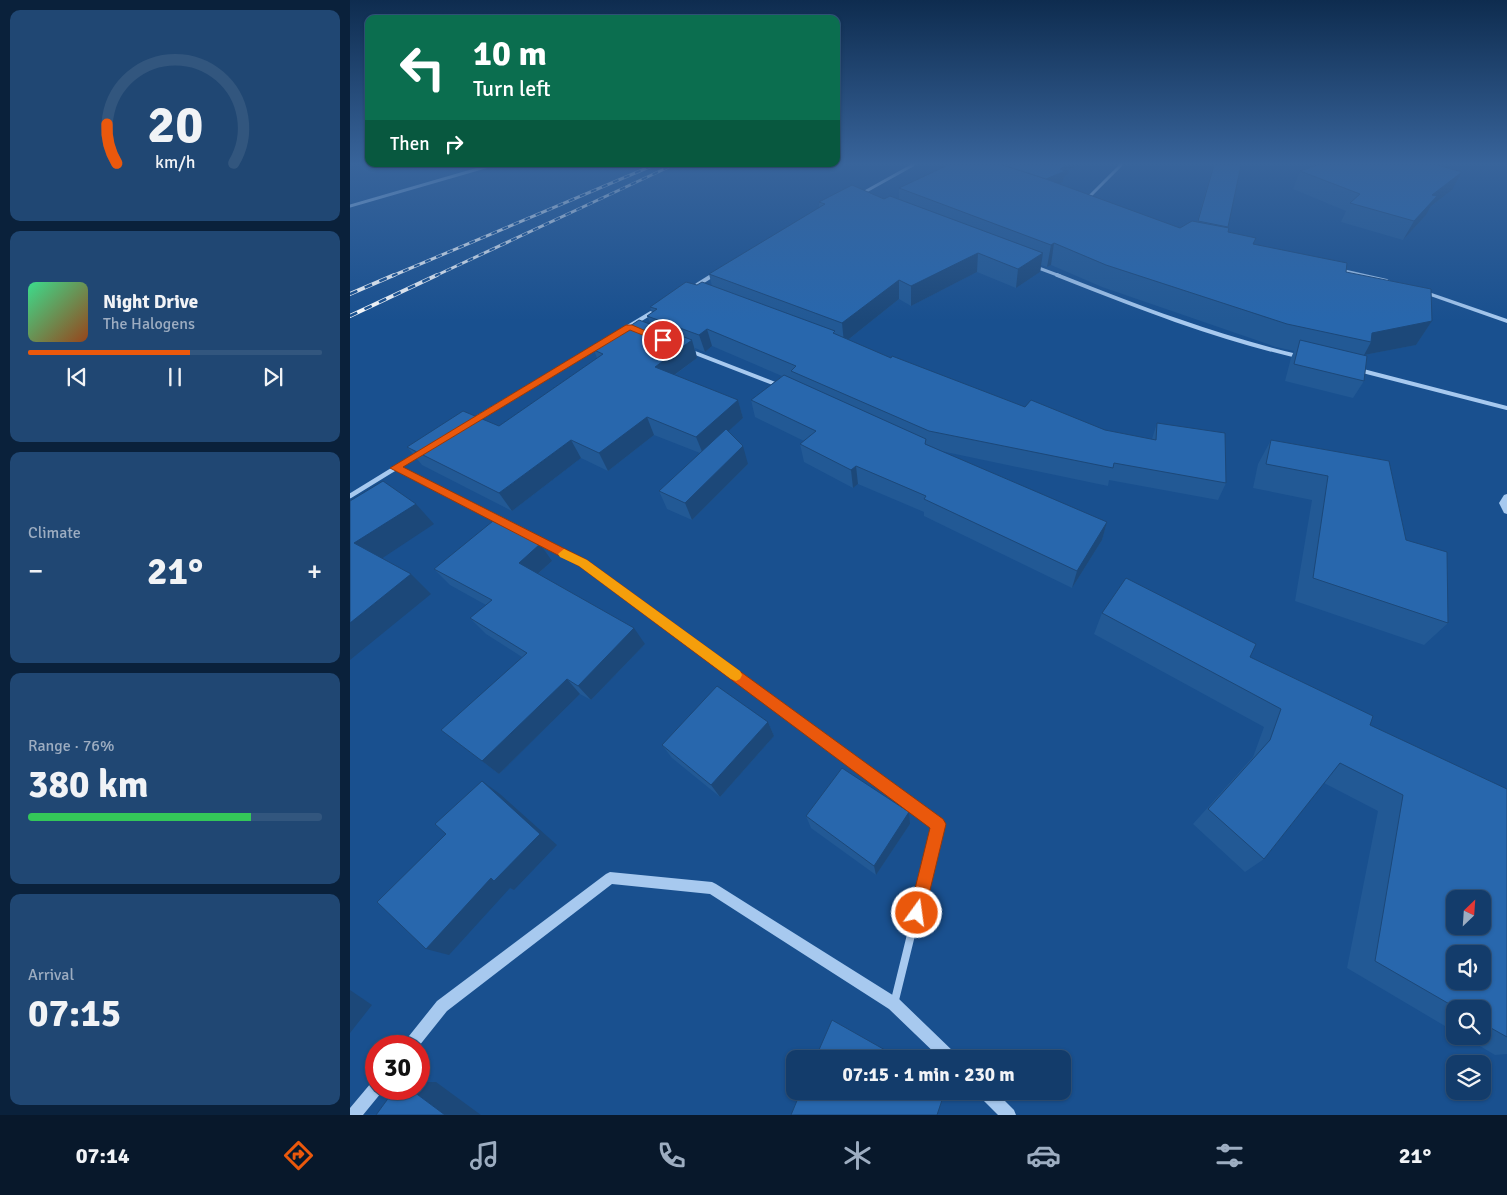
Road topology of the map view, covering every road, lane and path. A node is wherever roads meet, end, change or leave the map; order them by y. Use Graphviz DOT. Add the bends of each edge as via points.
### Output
graph roads {
  1 [pos="1031,265"];
  2 [pos="1327,268"];
  3 [pos="723,270"];
  4 [pos="1392,282"];
  5 [pos="1411,288"];
  6 [pos="700,292"];
  7 [pos="652,312"];
  8 [pos="1507,321"];
  9 [pos="629,327"];
  10 [pos="638,330"];
  11 [pos="683,348"];
  12 [pos="1304,357"];
  13 [pos="1351,368"];
  14 [pos="781,386"];
  15 [pos="1507,408"];
  16 [pos="470,422"];
  17 [pos="428,447"];
  18 [pos="395,468"];
  19 [pos="350,496"];
  20 [pos="1507,497"];
  21 [pos="1507,511"];
  22 [pos="894,1004"];
  23 [pos="419,1035"];
  24 [pos="942,1050"];
  25 [pos="366,1100"];
  26 [pos="993,1100"];
  27 [pos="354,1115"];
  28 [pos="1009,1115"];
  1 -- 12 [label="street" via="1123,302 1249,345"];
  2 -- 4 [label="street"];
  3 -- 6 [label="street" via="692,288"];
  5 -- 8 [label="street"];
  7 -- 9 [label="street"];
  9 -- 10 [label="street"];
  9 -- 16 [label="street"];
  11 -- 14 [label="street"];
  13 -- 15 [label="street"];
  17 -- 18 [label="street"];
  18 -- 19 [label="street"];
  18 -- 22 [label="street" via="583,563 938,824"];
  20 -- 21 [label="street" via="1503,503"];
  22 -- 23 [label="street" via="712,888 610,878 442,1006"];
  22 -- 24 [label="street"];
  25 -- 27 [label="street"];
  26 -- 28 [label="street"];
}
